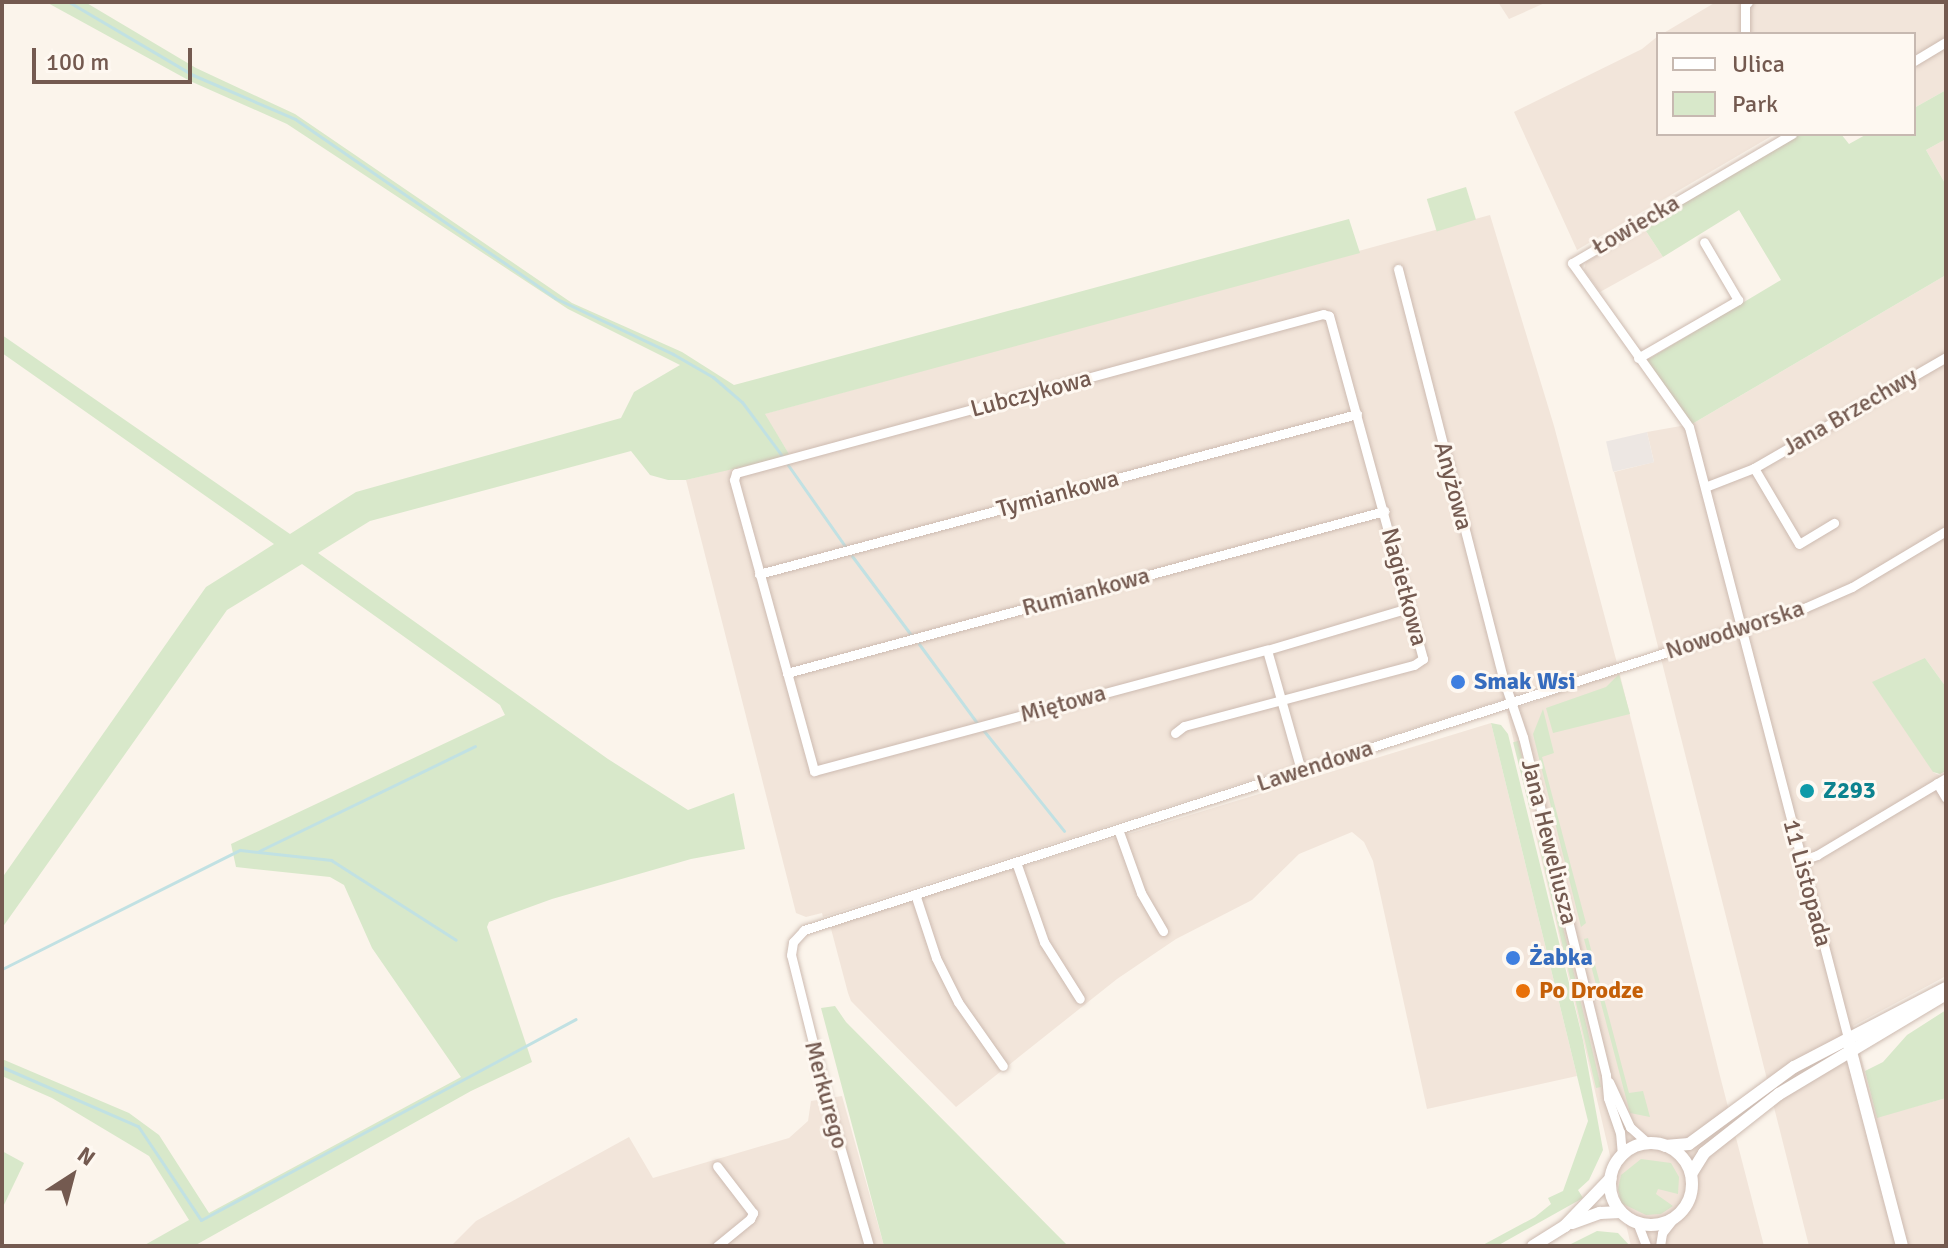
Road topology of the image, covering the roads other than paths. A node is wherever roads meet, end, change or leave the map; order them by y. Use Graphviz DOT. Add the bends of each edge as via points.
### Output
graph roads {
  1 [pos="1748,2"];
  2 [pos="1745,32"];
  3 [pos="1946,42"];
  4 [pos="1916,60"];
  5 [pos="1789,136"];
  6 [pos="1704,242"];
  7 [pos="1398,269"];
  8 [pos="1946,357"];
  9 [pos="1638,358"];
  10 [pos="1357,414"];
  11 [pos="1689,427"];
  12 [pos="1754,468"];
  13 [pos="1705,487"];
  14 [pos="1384,511"];
  15 [pos="1834,523"];
  16 [pos="1946,531"];
  17 [pos="759,574"];
  18 [pos="1409,608"];
  19 [pos="1741,629"];
  20 [pos="1267,650"];
  21 [pos="787,673"];
  22 [pos="1281,699"];
  23 [pos="1511,703"];
  24 [pos="1175,733"];
  25 [pos="1301,770"];
  26 [pos="1942,781"];
  27 [pos="1946,798"];
  28 [pos="1118,829"];
  29 [pos="1802,860"];
  30 [pos="1016,862"];
  31 [pos="915,894"];
  32 [pos="1163,931"];
  33 [pos="793,942"];
  34 [pos="1946,988"];
  35 [pos="1946,994"];
  36 [pos="1080,999"];
  37 [pos="1848,1038"];
  38 [pos="1851,1051"];
  39 [pos="1003,1066"];
  40 [pos="1606,1075"];
  41 [pos="1649,1144"];
  42 [pos="1665,1146"];
  43 [pos="1622,1156"];
  44 [pos="717,1166"];
  45 [pos="1691,1174"];
  46 [pos="1611,1177"];
  47 [pos="1621,1212"];
  48 [pos="1672,1220"];
  49 [pos="1637,1222"];
  50 [pos="1565,1226"];
  51 [pos="717,1246"];
  52 [pos="869,1246"];
  53 [pos="1533,1246"];
  54 [pos="1646,1246"];
  55 [pos="1660,1246"];
  56 [pos="1902,1246"];
  1 -- 2 [label="street"];
  3 -- 4 [label="street"];
  5 -- 9 [label="street, Łowiecka" via="1572,263"];
  6 -- 9 [label="street" via="1738,300"];
  7 -- 23 [label="street, Anyżowa"];
  8 -- 12 [label="street, Jana Brzechwy"];
  9 -- 11 [label="street, Łowiecka"];
  10 -- 14 [label="street, Lubczykowa"];
  10 -- 17 [label="street, Tymiankowa"];
  10 -- 17 [label="street, Lubczykowa" via="1333,323 1323,314 1308,318 736,473"];
  11 -- 13 [label="street, 11 Listopada"];
  12 -- 13 [label="street, Jana Brzechwy"];
  12 -- 15 [label="street, Jana Brzechwy" via="1799,544"];
  13 -- 19 [label="street, 11 Listopada"];
  14 -- 18 [label="street, Nagietkowa"];
  14 -- 21 [label="street, Rumiankowa"];
  16 -- 19 [label="street, Nowodworska" via="1833,597"];
  17 -- 21 [label="street, Lubczykowa"];
  18 -- 20 [label="street, Miętowa"];
  18 -- 22 [label="street, Nagietkowa" via="1421,663"];
  19 -- 23 [label="street, Nowodworska"];
  19 -- 29 [label="street, 11 Listopada"];
  20 -- 21 [label="street, Miętowa" via="814,771"];
  20 -- 22 [label="street"];
  22 -- 24 [label="street, Nagietkowa"];
  22 -- 25 [label="street"];
  23 -- 25 [label="street, Lawendowa"];
  23 -- 40 [label="street, Jana Heweliusza"];
  25 -- 28 [label="street, Lawendowa"];
  26 -- 27 [label="street"];
  26 -- 29 [label="street"];
  28 -- 30 [label="street, Lawendowa"];
  28 -- 32 [label="street" via="1141,893"];
  29 -- 37 [label="street, 11 Listopada"];
  30 -- 31 [label="street, Lawendowa"];
  30 -- 36 [label="street" via="1044,942"];
  31 -- 33 [label="street, Lawendowa" via="804,930"];
  31 -- 39 [label="street" via="936,958 958,1002"];
  33 -- 52 [label="street, Merkurego" via="792,961"];
  34 -- 37 [label="main road"];
  35 -- 38 [label="main road"];
  37 -- 38 [label="main road, 11 Listopada"];
  37 -- 42 [label="main road" via="1773,1080 1689,1144"];
  38 -- 45 [label="main road" via="1747,1119 1704,1153"];
  38 -- 56 [label="main road, 11 Listopada"];
  40 -- 41 [label="street, Jana Heweliusza" via="1630,1127"];
  40 -- 43 [label="street, Jana Heweliusza"];
  41 -- 42 [label="main road"];
  41 -- 43 [label="main road"];
  42 -- 45 [label="main road" via="1682,1158"];
  43 -- 46 [label="main road"];
  44 -- 51 [label="street" via="753,1213"];
  45 -- 48 [label="main road" via="1690,1198"];
  46 -- 47 [label="main road"];
  46 -- 50 [label="main road"];
  47 -- 49 [label="main road"];
  47 -- 50 [label="main road" via="1600,1213"];
  48 -- 49 [label="main road"];
  48 -- 55 [label="street"];
  49 -- 54 [label="street"];
  50 -- 53 [label="main road"];
}
